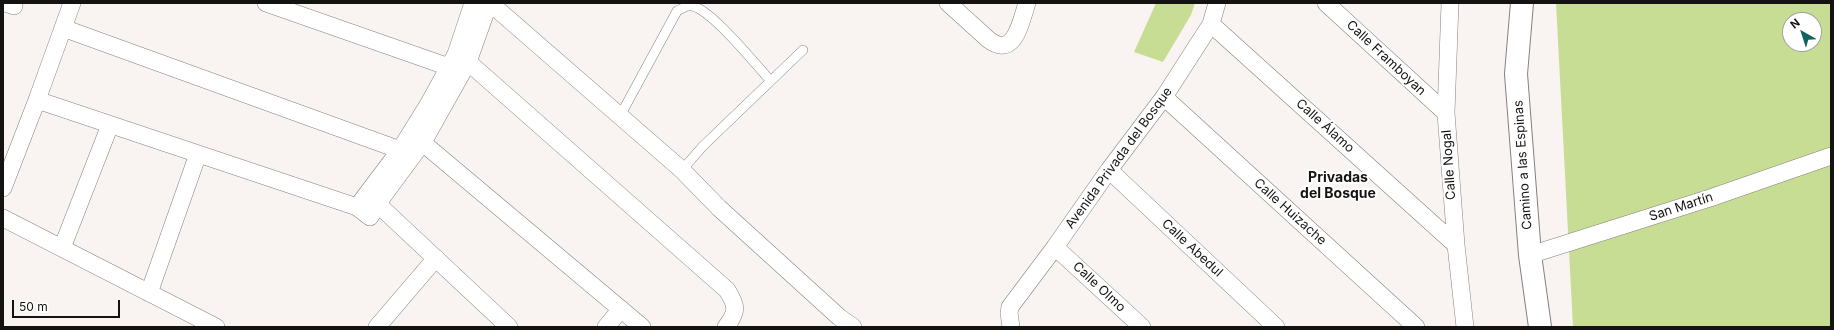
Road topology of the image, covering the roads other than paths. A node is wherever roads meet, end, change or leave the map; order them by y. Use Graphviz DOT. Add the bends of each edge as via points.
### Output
graph roads {
  1 [pos="72,3"];
  2 [pos="266,3"];
  3 [pos="473,3"];
  4 [pos="490,3"];
  5 [pos="948,3"];
  6 [pos="1027,3"];
  7 [pos="1217,3"];
  8 [pos="1326,3"];
  9 [pos="1450,3"];
  10 [pos="1522,3"];
  11 [pos="1212,24"];
  12 [pos="63,28"];
  13 [pos="803,50"];
  14 [pos="458,61"];
  15 [pos="770,80"];
  16 [pos="1164,97"];
  17 [pos="37,100"];
  18 [pos="1446,113"];
  19 [pos="620,116"];
  20 [pos="110,125"];
  21 [pos="417,138"];
  22 [pos="400,150"];
  23 [pos="198,154"];
  24 [pos="1831,156"];
  25 [pos="682,170"];
  26 [pos="1109,170"];
  27 [pos="3,188"];
  28 [pos="367,201"];
  29 [pos="3,218"];
  30 [pos="1456,245"];
  31 [pos="1055,247"];
  32 [pos="62,248"];
  33 [pos="1530,255"];
  34 [pos="436,258"];
  35 [pos="149,293"];
  36 [pos="621,309"];
  37 [pos="491,321"];
  38 [pos="837,322"];
  39 [pos="216,327"];
  40 [pos="377,327"];
  41 [pos="509,327"];
  42 [pos="606,327"];
  43 [pos="642,327"];
  44 [pos="726,327"];
  45 [pos="853,327"];
  46 [pos="1011,327"];
  47 [pos="1142,327"];
  48 [pos="1276,327"];
  49 [pos="1416,327"];
  50 [pos="1465,327"];
  51 [pos="1540,327"];
  1 -- 12 [label="street"];
  2 -- 14 [label="street"];
  3 -- 14 [label="street"];
  4 -- 14 [label="street"];
  4 -- 19 [label="street"];
  5 -- 6 [label="street" via="996,45 1008,45 1015,38"];
  7 -- 11 [label="street, Avenida Privada del Bosque"];
  8 -- 18 [label="street, Calle Framboyan"];
  9 -- 18 [label="street, Calle Nogal"];
  10 -- 33 [label="street, Camino a las Espinas" via="1516,74"];
  11 -- 16 [label="street, Avenida Privada del Bosque"];
  11 -- 30 [label="street, Calle Álamo"];
  12 -- 17 [label="street"];
  12 -- 22 [label="street"];
  13 -- 15 [label="lane"];
  14 -- 21 [label="street"];
  14 -- 44 [label="street" via="727,290 736,304 734,317"];
  15 -- 19 [label="lane" via="709,14 692,6 684,7 677,11"];
  15 -- 25 [label="lane"];
  16 -- 26 [label="street, Avenida Privada del Bosque"];
  16 -- 49 [label="street, Calle Huizache"];
  17 -- 20 [label="street"];
  17 -- 27 [label="street"];
  18 -- 30 [label="street, Calle Nogal"];
  19 -- 25 [label="street"];
  20 -- 23 [label="street"];
  20 -- 32 [label="street"];
  21 -- 22 [label="street"];
  21 -- 28 [label="street"];
  21 -- 36 [label="street"];
  22 -- 28 [label="street"];
  23 -- 28 [label="street"];
  23 -- 35 [label="street"];
  24 -- 33 [label="street, San Martín" via="1710,198"];
  25 -- 38 [label="street"];
  26 -- 31 [label="street, Avenida Privada del Bosque"];
  26 -- 48 [label="street, Calle Abedul"];
  28 -- 34 [label="street"];
  29 -- 32 [label="street"];
  30 -- 50 [label="street, Calle Nogal"];
  31 -- 46 [label="street, Avenida Privada del Bosque" via="1010,307"];
  31 -- 47 [label="street, Calle Olmo"];
  32 -- 35 [label="street"];
  33 -- 51 [label="street, Camino a las Espinas"];
  34 -- 37 [label="street"];
  34 -- 40 [label="street"];
  35 -- 39 [label="street"];
  36 -- 42 [label="street"];
  36 -- 43 [label="street"];
  37 -- 41 [label="street"];
  38 -- 45 [label="street"];
}
